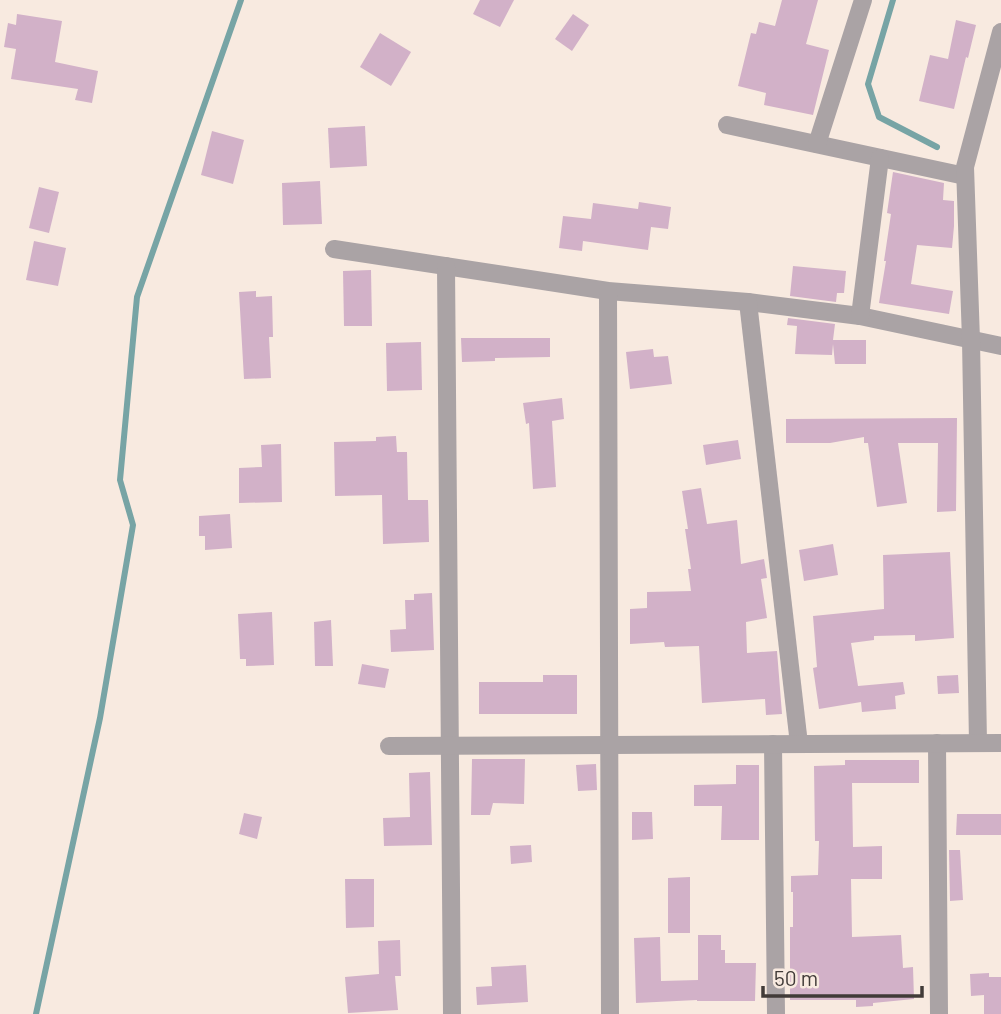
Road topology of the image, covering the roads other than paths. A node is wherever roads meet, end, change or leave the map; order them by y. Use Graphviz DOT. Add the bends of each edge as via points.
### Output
graph roads {
  1 [pos="863,0"];
  2 [pos="1001,32"];
  3 [pos="727,125"];
  4 [pos="817,144"];
  5 [pos="880,158"];
  6 [pos="965,176"];
  7 [pos="334,249"];
  8 [pos="446,266"];
  9 [pos="608,291"];
  10 [pos="748,302"];
  11 [pos="860,316"];
  12 [pos="971,340"];
  13 [pos="1001,346"];
  14 [pos="937,743"];
  15 [pos="978,743"];
  16 [pos="1001,743"];
  17 [pos="773,744"];
  18 [pos="799,744"];
  19 [pos="610,745"];
  20 [pos="389,746"];
  21 [pos="450,746"];
  22 [pos="452,1014"];
  23 [pos="610,1014"];
  24 [pos="776,1014"];
  25 [pos="939,1014"];
  1 -- 4 [label="street"];
  2 -- 6 [label="street"];
  3 -- 4 [label="street"];
  4 -- 5 [label="street"];
  5 -- 6 [label="street"];
  5 -- 11 [label="street"];
  6 -- 12 [label="street"];
  7 -- 8 [label="street"];
  8 -- 9 [label="street"];
  8 -- 21 [label="street"];
  9 -- 10 [label="street"];
  9 -- 19 [label="street"];
  10 -- 11 [label="street"];
  10 -- 18 [label="street"];
  11 -- 12 [label="street"];
  12 -- 13 [label="street"];
  12 -- 15 [label="street"];
  14 -- 15 [label="street"];
  14 -- 18 [label="street"];
  14 -- 25 [label="street"];
  15 -- 16 [label="street"];
  17 -- 18 [label="street"];
  17 -- 19 [label="street"];
  17 -- 24 [label="street"];
  19 -- 21 [label="street"];
  19 -- 23 [label="street"];
  20 -- 21 [label="street"];
  21 -- 22 [label="street"];
}
